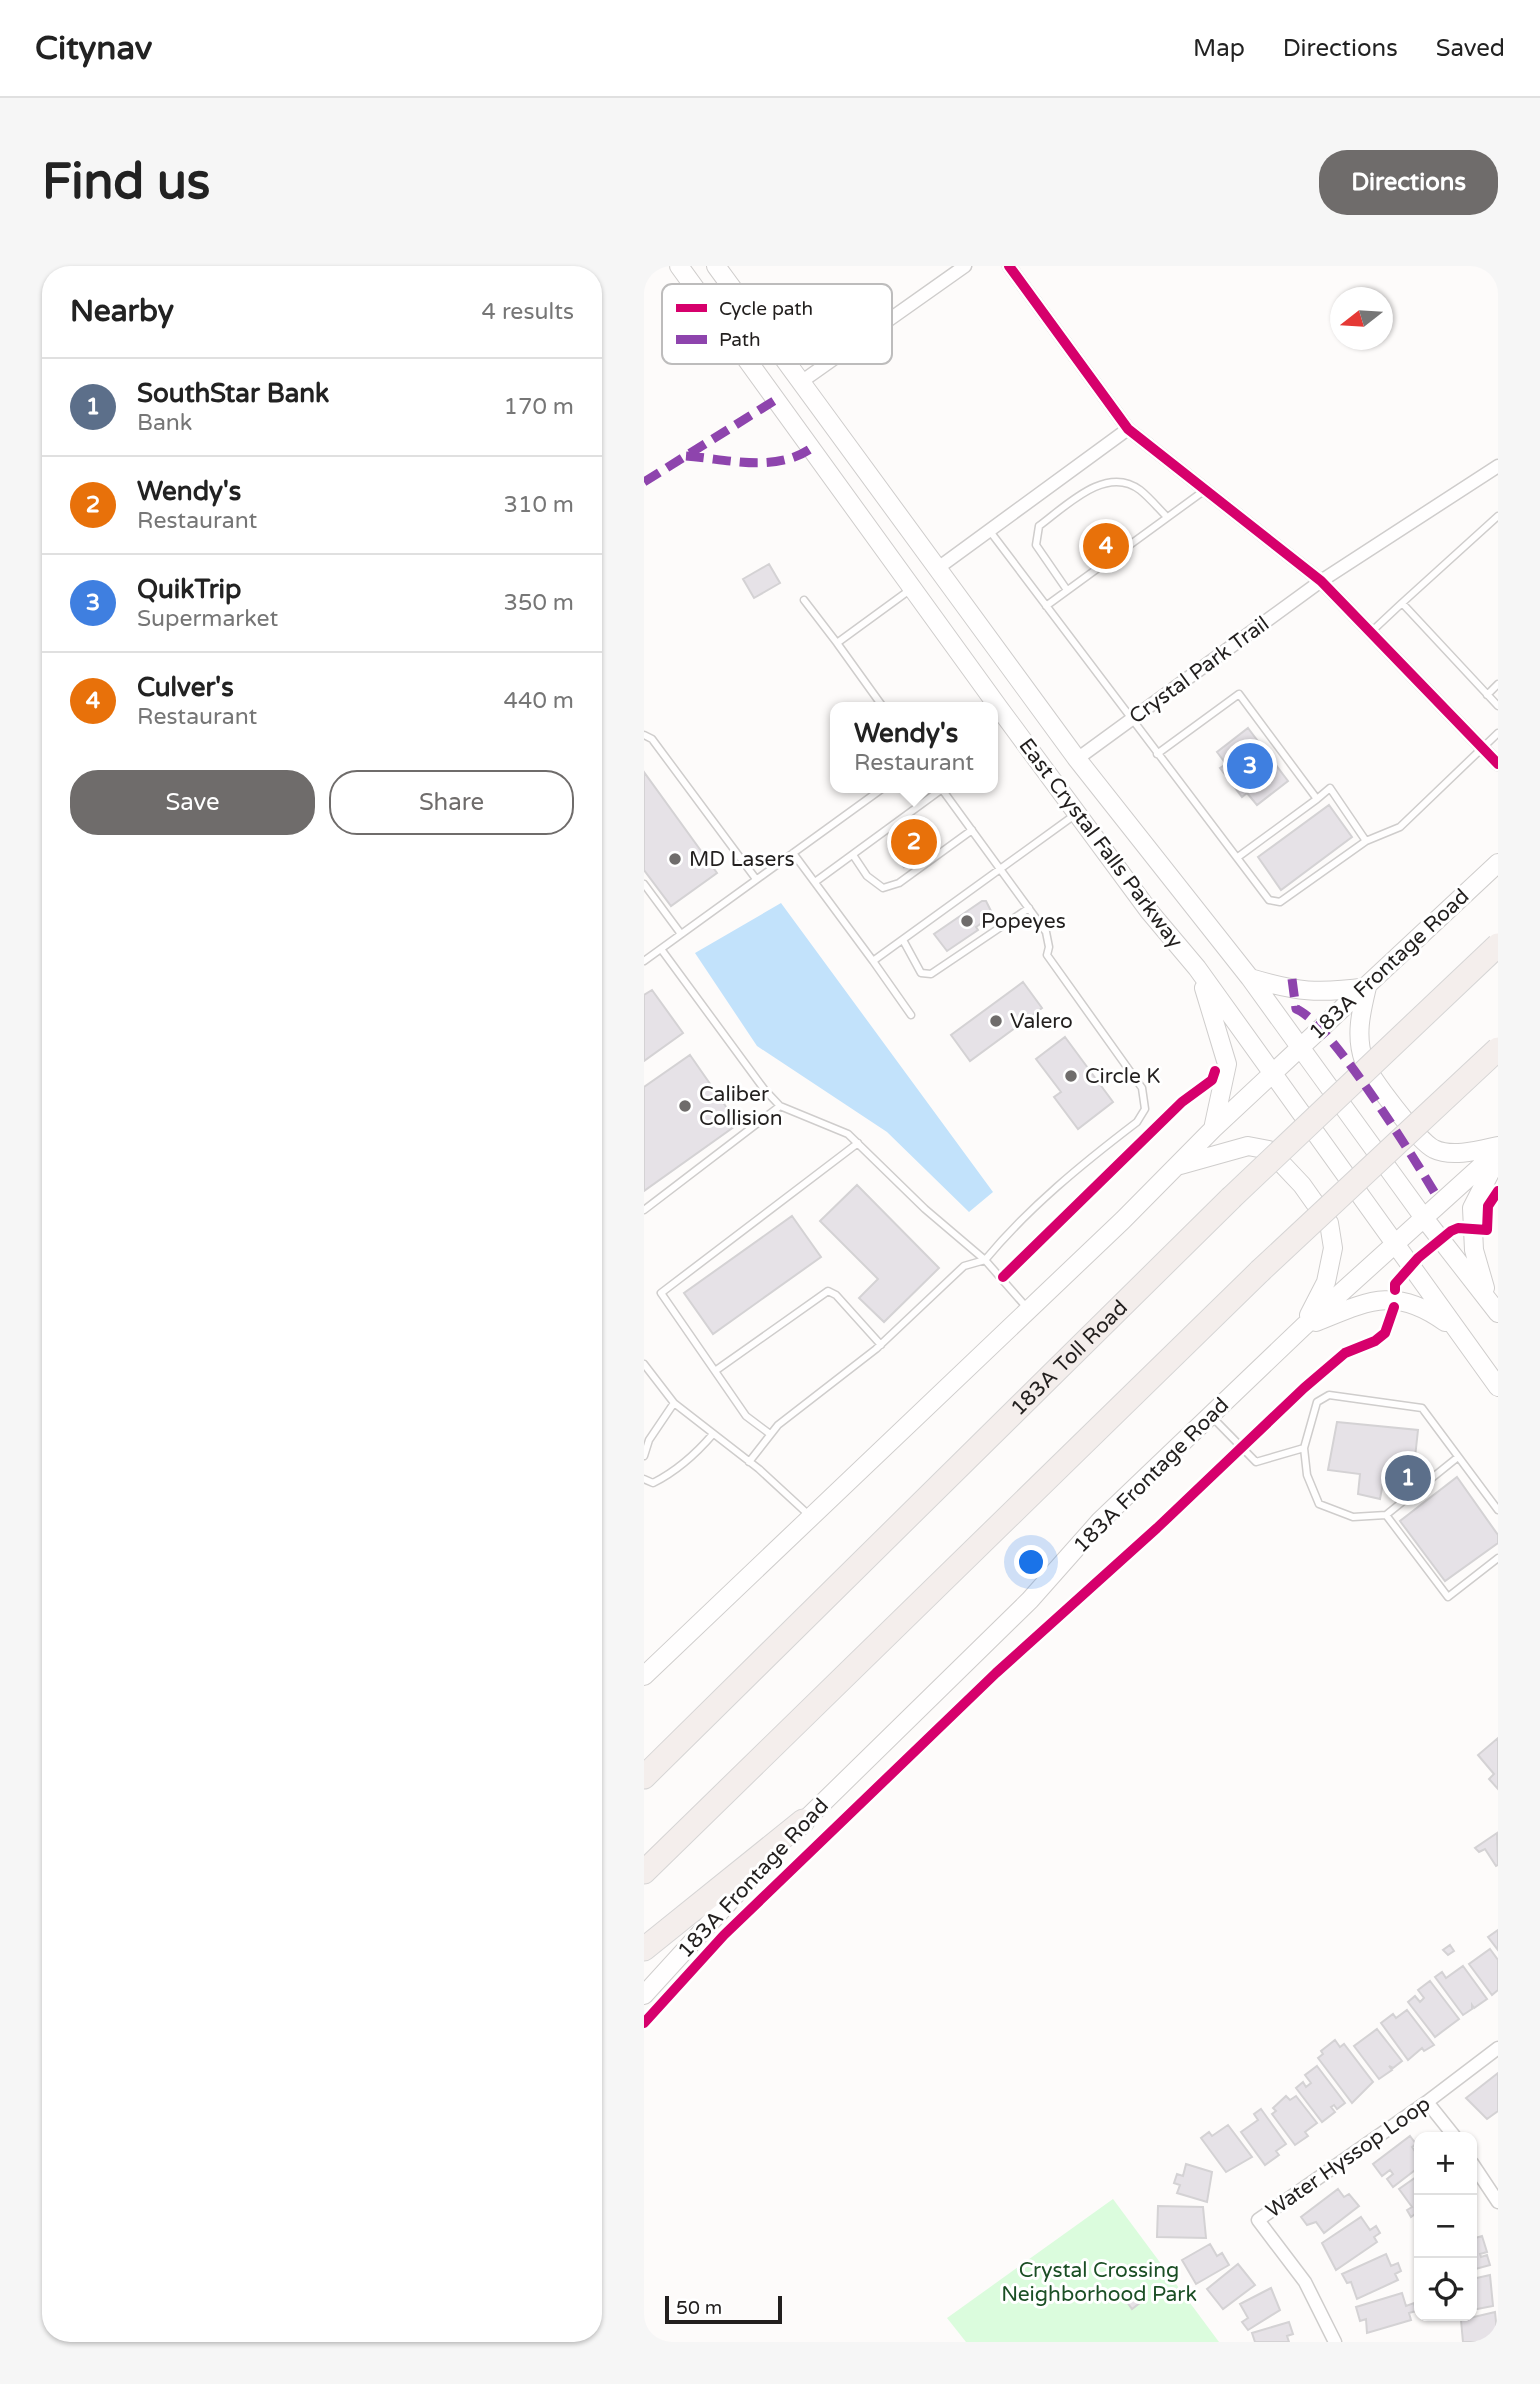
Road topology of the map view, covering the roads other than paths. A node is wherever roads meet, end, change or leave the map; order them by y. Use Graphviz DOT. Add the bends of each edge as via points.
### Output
graph roads {
  1 [pos="679,266"];
  2 [pos="716,266"];
  3 [pos="965,266"];
  4 [pos="1010,266"];
  5 [pos="692,284"];
  6 [pos="729,284"];
  7 [pos="892,318"];
  8 [pos="752,364"];
  9 [pos="788,364"];
  10 [pos="826,364"];
  11 [pos="801,382"];
  12 [pos="778,399"];
  13 [pos="1128,429"];
  14 [pos="1498,466"];
  15 [pos="1205,490"];
  16 [pos="1167,517"];
  17 [pos="1497,518"];
  18 [pos="989,530"];
  19 [pos="938,568"];
  20 [pos="1321,581"];
  21 [pos="913,587"];
  22 [pos="1067,590"];
  23 [pos="804,600"];
  24 [pos="1402,603"];
  25 [pos="1046,606"];
  26 [pos="1370,633"];
  27 [pos="838,643"];
  28 [pos="1498,684"];
  29 [pos="1487,695"];
  30 [pos="879,702"];
  31 [pos="996,702"];
  32 [pos="998,704"];
  33 [pos="1498,706"];
  34 [pos="1130,720"];
  35 [pos="1498,733"];
  36 [pos="644,735"];
  37 [pos="1481,749"];
  38 [pos="1157,754"];
  39 [pos="1077,759"];
  40 [pos="1498,764"];
  41 [pos="876,793"];
  42 [pos="935,793"];
  43 [pos="946,793"];
  44 [pos="1317,799"];
  45 [pos="1077,813"];
  46 [pos="972,830"];
  47 [pos="1366,841"];
  48 [pos="793,853"];
  49 [pos="853,855"];
  50 [pos="1238,857"];
  51 [pos="1498,863"];
  52 [pos="1000,869"];
  53 [pos="756,879"];
  54 [pos="815,882"];
  55 [pos="644,884"];
  56 [pos="1029,908"];
  57 [pos="681,934"];
  58 [pos="903,940"];
  59 [pos="1498,945"];
  60 [pos="661,948"];
  61 [pos="644,961"];
  62 [pos="873,961"];
  63 [pos="1197,968"];
  64 [pos="1250,978"];
  65 [pos="1367,986"];
  66 [pos="911,1015"];
  67 [pos="1301,1047"];
  68 [pos="1498,1049"];
  69 [pos="1273,1074"];
  70 [pos="780,1106"];
  71 [pos="1213,1129"];
  72 [pos="858,1143"];
  73 [pos="1498,1148"];
  74 [pos="1498,1157"];
  75 [pos="1176,1166"];
  76 [pos="644,1210"];
  77 [pos="1424,1218"];
  78 [pos="1394,1245"];
  79 [pos="985,1260"];
  80 [pos="1493,1306"];
  81 [pos="1029,1310"];
  82 [pos="1303,1327"];
  83 [pos="1457,1331"];
  84 [pos="881,1345"];
  85 [pos="644,1364"];
  86 [pos="715,1371"];
  87 [pos="1498,1387"];
  88 [pos="674,1402"];
  89 [pos="1210,1416"];
  90 [pos="713,1434"];
  91 [pos="771,1434"];
  92 [pos="1304,1448"];
  93 [pos="644,1456"];
  94 [pos="1458,1457"];
  95 [pos="748,1462"];
  96 [pos="644,1479"];
  97 [pos="1498,1510"];
  98 [pos="1386,1515"];
  99 [pos="812,1517"];
  100 [pos="1498,1558"];
  101 [pos="644,1676"];
  102 [pos="644,1777"];
  103 [pos="803,1821"];
  104 [pos="644,1872"];
  105 [pos="644,1950"];
  106 [pos="644,1995"];
  107 [pos="1498,2048"];
  108 [pos="1427,2102"];
  109 [pos="1451,2132"];
  110 [pos="1477,2170"];
  111 [pos="1498,2202"];
  112 [pos="1321,2318"];
  113 [pos="1323,2342"];
  114 [pos="1335,2342"];
  1 -- 5 [label="main road, East Crystal Falls Parkway"];
  2 -- 6 [label="main road, East Crystal Falls Parkway"];
  3 -- 7 [label="street"];
  4 -- 13 [label="street"];
  8 -- 12 [label="main road, East Crystal Falls Parkway"];
  9 -- 11 [label="main road, East Crystal Falls Parkway"];
  10 -- 11 [label="street"];
  11 -- 12 [label="main road"];
  11 -- 19 [label="main road, East Crystal Falls Parkway"];
  12 -- 21 [label="main road, East Crystal Falls Parkway"];
  13 -- 15 [label="street"];
  13 -- 18 [label="street"];
  14 -- 20 [label="street, Crystal Park Trail"];
  15 -- 16 [label="lane"];
  15 -- 20 [label="street"];
  16 -- 22 [label="lane"];
  16 -- 22 [label="lane" via="1138,488 1115,482 1096,485 1039,526 1036,545"];
  17 -- 24 [label="lane"];
  18 -- 19 [label="street"];
  18 -- 25 [label="lane"];
  19 -- 21 [label="main road"];
  19 -- 39 [label="main road, East Crystal Falls Parkway"];
  20 -- 26 [label="street"];
  20 -- 34 [label="street, Crystal Park Trail"];
  21 -- 27 [label="lane"];
  21 -- 31 [label="main road, East Crystal Falls Parkway"];
  22 -- 25 [label="lane"];
  23 -- 27 [label="lane"];
  24 -- 26 [label="lane"];
  24 -- 29 [label="lane"];
  25 -- 34 [label="lane"];
  26 -- 37 [label="street"];
  27 -- 30 [label="lane"];
  28 -- 29 [label="lane"];
  29 -- 33 [label="lane"];
  32 -- 45 [label="main road, East Crystal Falls Parkway"];
  34 -- 38 [label="lane"];
  34 -- 39 [label="street, Crystal Park Trail"];
  35 -- 37 [label="lane"];
  36 -- 53 [label="lane" via="652,739"];
  37 -- 40 [label="street"];
  37 -- 47 [label="lane" via="1400,827"];
  38 -- 44 [label="lane" via="1239,694"];
  38 -- 50 [label="lane"];
  39 -- 64 [label="main road, East Crystal Falls Parkway"];
  41 -- 48 [label="lane"];
  42 -- 49 [label="lane"];
  43 -- 46 [label="lane"];
  44 -- 47 [label="lane" via="1330,788"];
  44 -- 50 [label="lane"];
  45 -- 52 [label="lane"];
  45 -- 63 [label="main road, East Crystal Falls Parkway"];
  46 -- 49 [label="lane" via="899,883 883,888 867,876"];
  46 -- 52 [label="lane"];
  47 -- 50 [label="lane" via="1280,902 1269,901"];
  48 -- 53 [label="lane"];
  48 -- 54 [label="lane"];
  49 -- 54 [label="lane"];
  51 -- 65 [label="main road, 183A Frontage Road"];
  52 -- 56 [label="lane"];
  52 -- 58 [label="lane"];
  53 -- 57 [label="lane"];
  54 -- 62 [label="lane"];
  55 -- 57 [label="lane"];
  56 -- 58 [label="lane" via="932,974 921,973"];
  56 -- 79 [label="lane" via="1046,932 1047,955 1142,1088 1145,1109 1137,1122 1009,1231"];
  57 -- 60 [label="lane"];
  58 -- 62 [label="lane"];
  59 -- 102 [label="highway, 183A Toll Road, bridge" via="1231,1198"];
  60 -- 61 [label="lane"];
  60 -- 70 [label="lane"];
  62 -- 66 [label="lane"];
  63 -- 69 [label="main road, East Crystal Falls Parkway"];
  63 -- 71 [label="main road" via="1227,1064"];
  64 -- 65 [label="main road" via="1293,991 1327,993"];
  64 -- 67 [label="main road, East Crystal Falls Parkway"];
  65 -- 67 [label="main road, 183A Frontage Road"];
  65 -- 73 [label="main road" via="1358,1026 1364,1063 1406,1122 1434,1150 1457,1153"];
  67 -- 69 [label="main road, 183A Frontage Road"];
  67 -- 77 [label="main road, East Crystal Falls Parkway"];
  68 -- 104 [label="highway, bridge" via="1260,1271"];
  69 -- 71 [label="main road, 183A Frontage Road"];
  69 -- 78 [label="main road, East Crystal Falls Parkway"];
  70 -- 72 [label="lane" via="848,1134"];
  70 -- 76 [label="lane"];
  71 -- 75 [label="main road, 183A Frontage Road"];
  72 -- 79 [label="lane"];
  72 -- 86 [label="lane" via="661,1293"];
  73 -- 77 [label="main road, 183A Frontage Road"];
  74 -- 80 [label="main road" via="1472,1208 1474,1250"];
  75 -- 81 [label="main road, 183A Frontage Road"];
  75 -- 82 [label="main road" via="1248,1146 1269,1150 1302,1185 1329,1223 1333,1248 1326,1282"];
  77 -- 78 [label="main road, 183A Frontage Road"];
  77 -- 80 [label="main road, East Crystal Falls Parkway"];
  78 -- 82 [label="main road, 183A Frontage Road"];
  78 -- 83 [label="main road, East Crystal Falls Parkway"];
  79 -- 81 [label="lane"];
  79 -- 84 [label="lane" via="964,1266"];
  81 -- 99 [label="main road, 183A Frontage Road"];
  82 -- 83 [label="main road" via="1357,1305 1394,1298 1429,1311"];
  82 -- 89 [label="main road, 183A Frontage Road"];
  83 -- 87 [label="main road, East Crystal Falls Parkway"];
  84 -- 86 [label="lane" via="828,1291"];
  84 -- 91 [label="lane"];
  85 -- 88 [label="lane"];
  86 -- 91 [label="lane" via="746,1416"];
  88 -- 90 [label="lane"];
  88 -- 93 [label="lane"];
  89 -- 92 [label="lane" via="1256,1462"];
  89 -- 103 [label="main road, 183A Frontage Road"];
  90 -- 95 [label="lane"];
  90 -- 96 [label="lane" via="669,1475 653,1483"];
  91 -- 95 [label="lane"];
  92 -- 94 [label="lane" via="1317,1402 1329,1395 1422,1408"];
  92 -- 98 [label="lane" via="1307,1475 1319,1504 1353,1517"];
  94 -- 97 [label="lane"];
  94 -- 98 [label="lane"];
  95 -- 99 [label="lane"];
  98 -- 100 [label="lane" via="1448,1597"];
  99 -- 101 [label="main road, 183A Frontage Road"];
  103 -- 105 [label="highway"];
  103 -- 106 [label="main road, 183A Frontage Road"];
  107 -- 108 [label="street, Water Hyssop Loop"];
  108 -- 109 [label="street"];
  108 -- 112 [label="street, Water Hyssop Loop" via="1258,2220 1305,2282"];
  110 -- 111 [label="street"];
  112 -- 113 [label="street, Water Hyssop Loop"];
  112 -- 114 [label="street, Water Hyssop Loop"];
}
